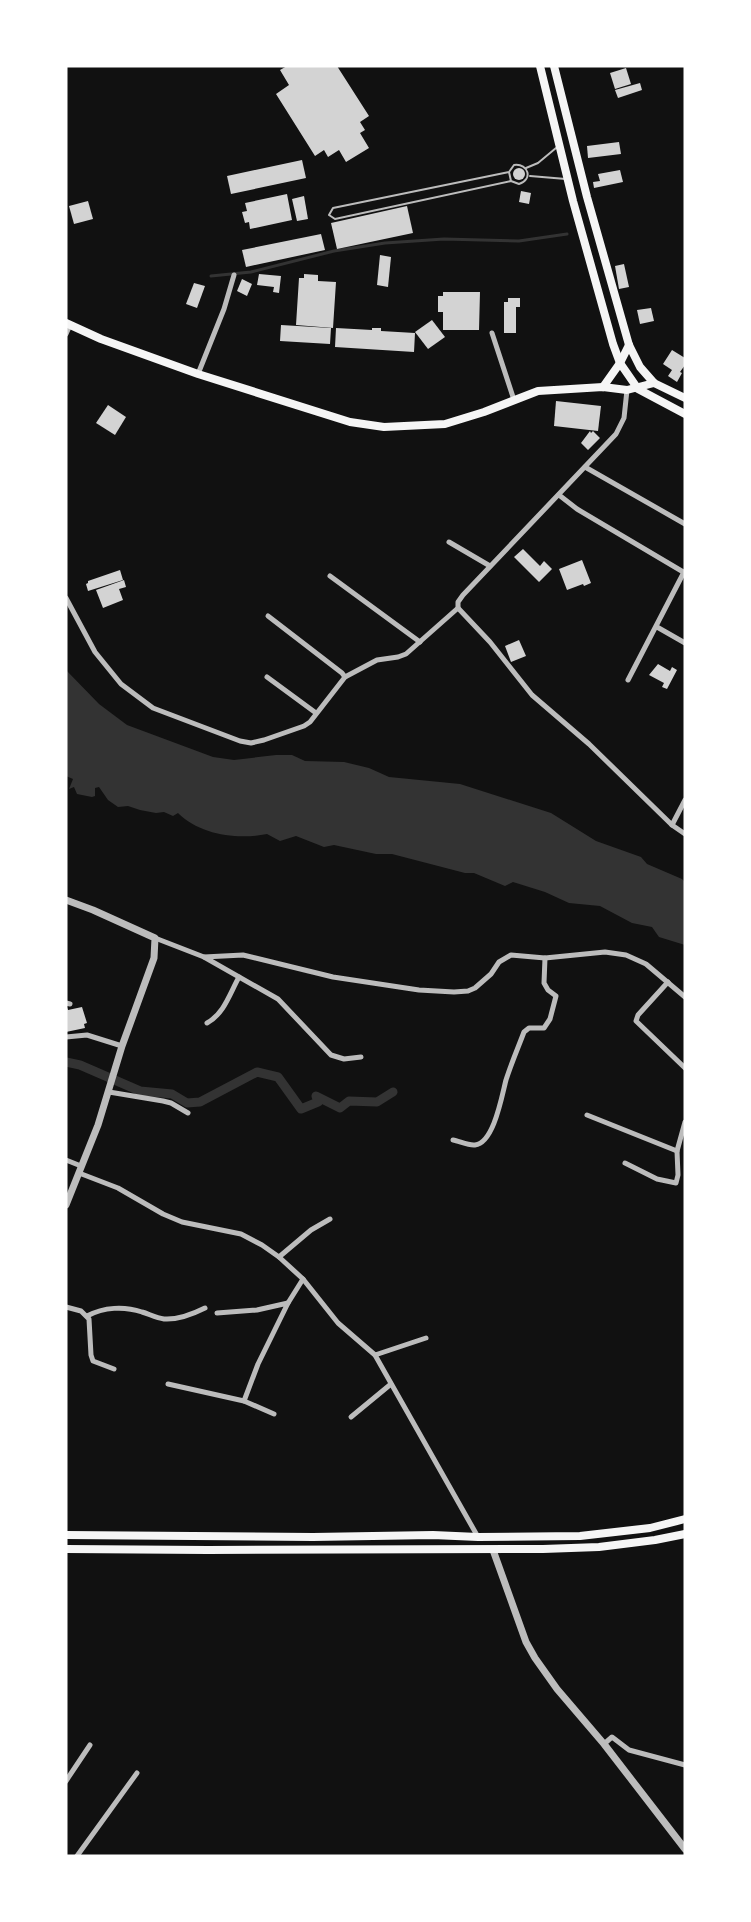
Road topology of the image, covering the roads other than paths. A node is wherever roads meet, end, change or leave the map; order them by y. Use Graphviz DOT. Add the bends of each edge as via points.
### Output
graph roads {
  1 [pos="540,66"];
  2 [pos="554,66"];
  3 [pos="560,146"];
  4 [pos="526,168"];
  5 [pos="509,172"];
  6 [pos="529,177"];
  7 [pos="569,179"];
  8 [pos="511,181"];
  9 [pos="586,197"];
  10 [pos="573,201"];
  11 [pos="234,275"];
  12 [pos="68,324"];
  13 [pos="492,333"];
  14 [pos="66,334"];
  15 [pos="629,345"];
  16 [pos="620,363"];
  17 [pos="198,374"];
  18 [pos="654,383"];
  19 [pos="603,387"];
  20 [pos="638,388"];
  21 [pos="627,390"];
  22 [pos="685,398"];
  23 [pos="514,400"];
  24 [pos="685,414"];
  25 [pos="585,467"];
  26 [pos="559,495"];
  27 [pos="685,524"];
  28 [pos="449,542"];
  29 [pos="490,566"];
  30 [pos="685,573"];
  31 [pos="330,576"];
  32 [pos="66,598"];
  33 [pos="458,608"];
  34 [pos="268,616"];
  35 [pos="657,627"];
  36 [pos="420,642"];
  37 [pos="685,643"];
  38 [pos="267,677"];
  39 [pos="345,677"];
  40 [pos="628,680"];
  41 [pos="316,712"];
  42 [pos="685,800"];
  43 [pos="672,825"];
  44 [pos="685,834"];
  45 [pos="66,900"];
  46 [pos="155,938"];
  47 [pos="204,957"];
  48 [pos="545,958"];
  49 [pos="239,977"];
  50 [pos="668,982"];
  51 [pos="685,997"];
  52 [pos="207,1023"];
  53 [pos="66,1037"];
  54 [pos="122,1046"];
  55 [pos="360,1057"];
  56 [pos="685,1068"];
  57 [pos="110,1089"];
  58 [pos="188,1113"];
  59 [pos="587,1116"];
  60 [pos="684,1126"];
  61 [pos="453,1140"];
  62 [pos="677,1150"];
  63 [pos="66,1160"];
  64 [pos="625,1163"];
  65 [pos="80,1170"];
  66 [pos="66,1205"];
  67 [pos="330,1219"];
  68 [pos="279,1257"];
  69 [pos="303,1279"];
  70 [pos="288,1303"];
  71 [pos="66,1306"];
  72 [pos="205,1308"];
  73 [pos="217,1313"];
  74 [pos="87,1316"];
  75 [pos="426,1338"];
  76 [pos="375,1355"];
  77 [pos="114,1369"];
  78 [pos="168,1384"];
  79 [pos="392,1384"];
  80 [pos="244,1401"];
  81 [pos="274,1414"];
  82 [pos="351,1417"];
  83 [pos="685,1519"];
  84 [pos="685,1534"];
  85 [pos="66,1535"];
  86 [pos="207,1535"];
  87 [pos="478,1537"];
  88 [pos="66,1549"];
  89 [pos="208,1550"];
  90 [pos="493,1550"];
  91 [pos="604,1744"];
  92 [pos="90,1745"];
  93 [pos="685,1765"];
  94 [pos="137,1773"];
  95 [pos="66,1781"];
  96 [pos="685,1849"];
  97 [pos="77,1856"];
  1 -- 3 [label="main road"];
  2 -- 9 [label="main road"];
  3 -- 4 [label="lane"];
  3 -- 7 [label="main road"];
  4 -- 5 [label="lane" via="514,165"];
  4 -- 6 [label="lane"];
  5 -- 8 [label="lane"];
  5 -- 8 [label="lane" via="333,208 328,216 335,219"];
  6 -- 7 [label="lane"];
  6 -- 8 [label="lane" via="519,184"];
  7 -- 10 [label="main road"];
  9 -- 10 [label="main road"];
  9 -- 15 [label="main road"];
  10 -- 16 [label="main road"];
  11 -- 17 [label="street"];
  12 -- 14 [label="street"];
  12 -- 17 [label="main road"];
  13 -- 23 [label="street"];
  15 -- 16 [label="main road"];
  15 -- 18 [label="main road"];
  16 -- 19 [label="main road"];
  16 -- 20 [label="main road"];
  17 -- 23 [label="main road" via="350,422 384,427 445,424"];
  18 -- 20 [label="main road"];
  18 -- 22 [label="main road"];
  19 -- 21 [label="main road"];
  19 -- 23 [label="main road" via="538,392"];
  20 -- 21 [label="main road"];
  20 -- 24 [label="main road"];
  21 -- 25 [label="street" via="624,418 616,434"];
  25 -- 26 [label="street"];
  25 -- 27 [label="street"];
  26 -- 29 [label="street"];
  26 -- 30 [label="street"];
  28 -- 29 [label="street"];
  29 -- 33 [label="street" via="458,602"];
  30 -- 35 [label="street"];
  31 -- 36 [label="street"];
  32 -- 41 [label="street" via="95,652 121,684 153,708 251,743 304,726"];
  33 -- 36 [label="street"];
  33 -- 43 [label="street" via="532,695"];
  34 -- 39 [label="street"];
  35 -- 37 [label="street"];
  35 -- 40 [label="street"];
  36 -- 39 [label="street" via="406,654 377,660"];
  38 -- 41 [label="street"];
  39 -- 41 [label="street"];
  42 -- 43 [label="street"];
  43 -- 44 [label="street"];
  45 -- 46 [label="street"];
  46 -- 47 [label="street"];
  46 -- 54 [label="street" via="154,958"];
  47 -- 48 [label="street" via="243,955 333,977 454,992 475,988 511,955"];
  47 -- 49 [label="street"];
  48 -- 50 [label="street" via="605,952 626,955 646,964"];
  48 -- 61 [label="street" via="544,984 556,996 550,1019 544,1028 524,1032 488,1136 475,1145"];
  49 -- 52 [label="street" via="225,1005"];
  49 -- 55 [label="street" via="278,999 331,1055 344,1059"];
  50 -- 51 [label="street"];
  50 -- 56 [label="street" via="636,1021"];
  53 -- 54 [label="street" via="87,1035"];
  54 -- 57 [label="street"];
  57 -- 58 [label="street" via="171,1103"];
  57 -- 65 [label="street"];
  59 -- 62 [label="street"];
  60 -- 62 [label="street"];
  62 -- 64 [label="street" via="676,1183 657,1179"];
  63 -- 65 [label="street"];
  65 -- 66 [label="street"];
  65 -- 68 [label="street" via="163,1214 182,1222 241,1234"];
  67 -- 68 [label="street"];
  68 -- 69 [label="street"];
  69 -- 70 [label="street"];
  69 -- 76 [label="street" via="338,1323"];
  70 -- 73 [label="street"];
  70 -- 80 [label="street"];
  71 -- 74 [label="street"];
  72 -- 74 [label="street" via="174,1319 119,1308"];
  74 -- 77 [label="street" via="92,1359"];
  75 -- 76 [label="street"];
  76 -- 79 [label="street"];
  78 -- 80 [label="street"];
  79 -- 82 [label="street"];
  79 -- 87 [label="street"];
  80 -- 81 [label="street"];
  83 -- 87 [label="main road" via="650,1528 580,1536"];
  84 -- 90 [label="main road" via="599,1547"];
  85 -- 86 [label="main road"];
  86 -- 87 [label="main road"];
  86 -- 89 [label="main road"];
  88 -- 89 [label="main road"];
  89 -- 90 [label="main road"];
  90 -- 91 [label="street" via="535,1658"];
  91 -- 93 [label="street" via="612,1737 629,1750"];
  91 -- 96 [label="street"];
  92 -- 95 [label="street"];
  94 -- 97 [label="street"];
}
